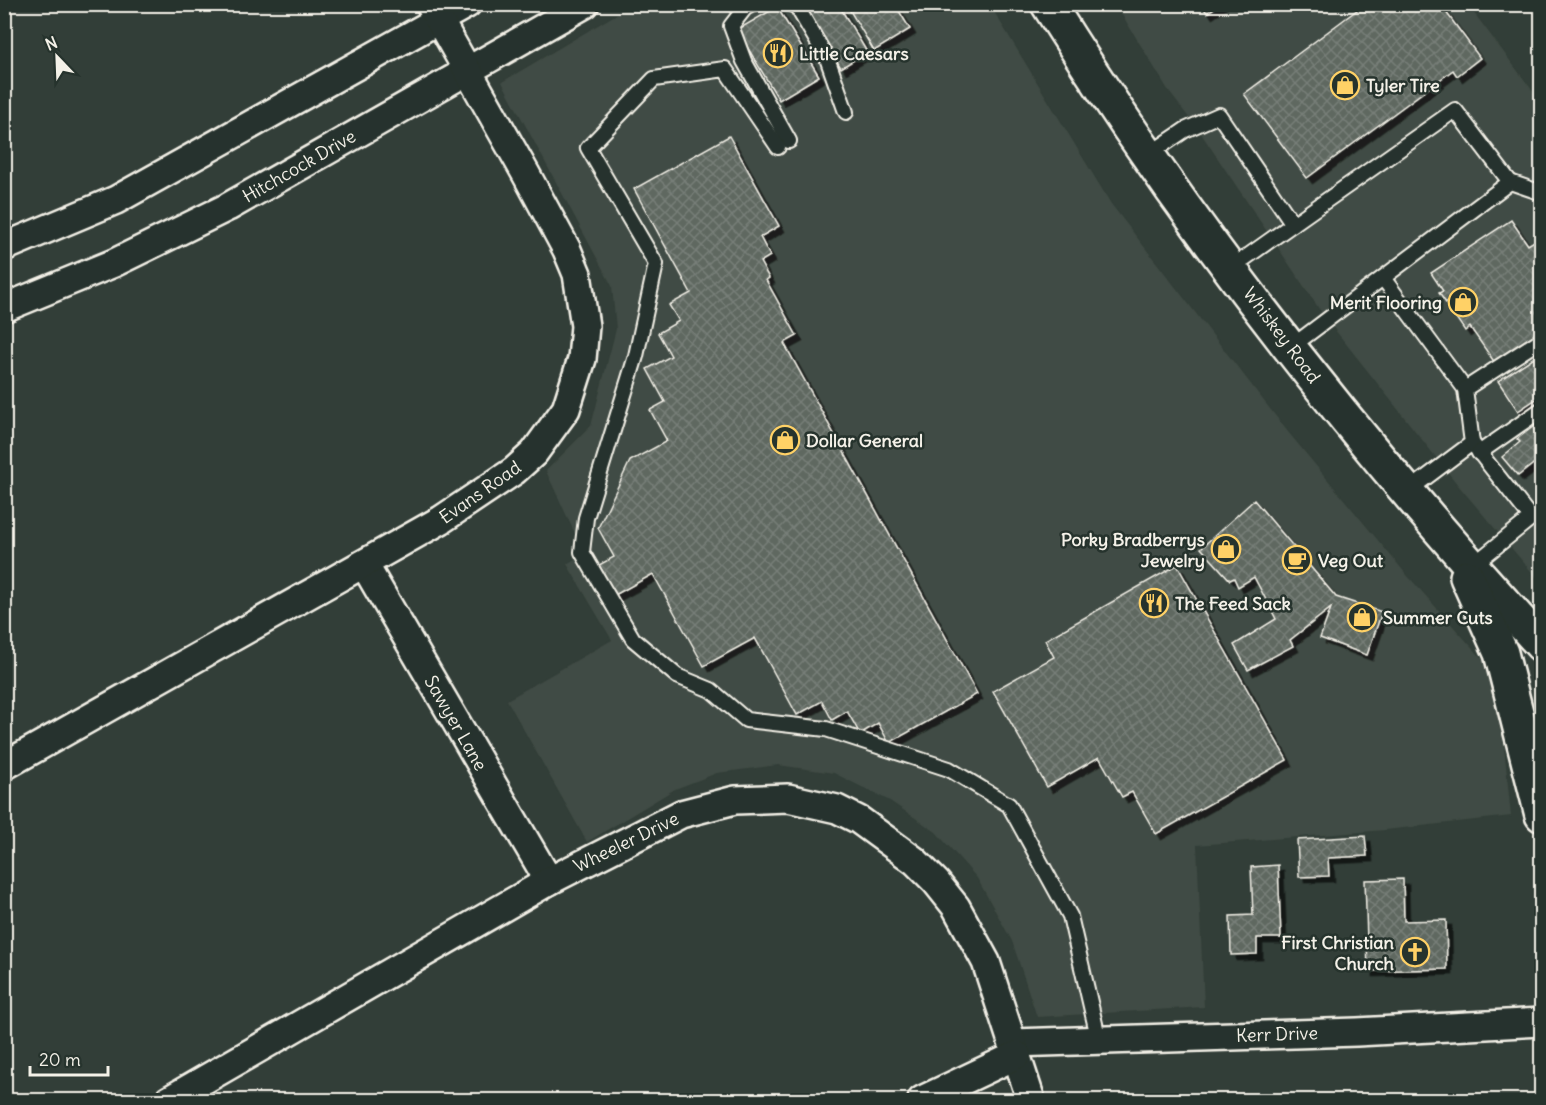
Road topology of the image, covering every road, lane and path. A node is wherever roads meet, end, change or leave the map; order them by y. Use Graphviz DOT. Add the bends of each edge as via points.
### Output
graph roads {
  1 [pos="467,4"];
  2 [pos="585,4"];
  3 [pos="753,4"];
  4 [pos="791,4"];
  5 [pos="1048,4"];
  6 [pos="434,13"];
  7 [pos="467,70"];
  8 [pos="846,112"];
  9 [pos="1148,155"];
  10 [pos="1510,182"];
  11 [pos="1542,194"];
  12 [pos="1293,224"];
  13 [pos="4,248"];
  14 [pos="1231,268"];
  15 [pos="1383,278"];
  16 [pos="4,308"];
  17 [pos="1542,339"];
  18 [pos="1291,347"];
  19 [pos="1465,388"];
  20 [pos="1542,409"];
  21 [pos="1475,448"];
  22 [pos="1408,491"];
  23 [pos="1536,517"];
  24 [pos="1462,554"];
  25 [pos="364,564"];
  26 [pos="1542,645"];
  27 [pos="4,766"];
  28 [pos="1542,815"];
  29 [pos="549,881"];
  30 [pos="1542,1022"];
  31 [pos="1099,1041"];
  32 [pos="1015,1049"];
  33 [pos="169,1101"];
  34 [pos="922,1101"];
  35 [pos="1031,1101"];
  1 -- 6 [label="street"];
  2 -- 7 [label="street, Hitchcock Drive"];
  3 -- 31 [label="lane" via="731,26 783,144 725,69 654,79 588,147 656,264 636,356 586,518 582,552 633,639 677,675 711,690 746,720 837,732 949,769 1009,805 1070,916"];
  4 -- 8 [label="lane" via="797,7 827,58"];
  5 -- 9 [label="main road, Whiskey Road"];
  6 -- 7 [label="street, Evans Road"];
  6 -- 13 [label="street" via="116,200"];
  7 -- 16 [label="street, Hitchcock Drive" via="207,217 114,263"];
  7 -- 25 [label="street, Evans Road" via="577,274 585,326 582,359 566,410 534,453 441,520"];
  9 -- 12 [label="lane" via="1185,130 1219,115"];
  9 -- 14 [label="main road, Whiskey Road"];
  10 -- 11 [label="lane"];
  10 -- 12 [label="lane" via="1455,110"];
  10 -- 15 [label="lane"];
  12 -- 14 [label="lane"];
  14 -- 18 [label="main road, Whiskey Road"];
  15 -- 18 [label="lane"];
  15 -- 19 [label="lane"];
  17 -- 19 [label="lane"];
  18 -- 22 [label="main road, Whiskey Road" via="1344,418"];
  19 -- 21 [label="lane"];
  20 -- 21 [label="lane"];
  21 -- 22 [label="lane"];
  21 -- 23 [label="lane"];
  22 -- 24 [label="main road, Whiskey Road"];
  23 -- 24 [label="lane"];
  24 -- 26 [label="main road, Whiskey Road"];
  24 -- 28 [label="main road" via="1501,653"];
  25 -- 27 [label="street, Evans Road"];
  25 -- 29 [label="street, Sawyer Lane"];
  29 -- 32 [label="street, Wheeler Drive" via="681,814 712,804 789,798 837,809 859,820 915,861 956,907 986,962"];
  29 -- 33 [label="street, Wheeler Drive"];
  30 -- 31 [label="street, Kerr Drive"];
  31 -- 32 [label="street, Kerr Drive"];
  32 -- 34 [label="street, Kerr Drive"];
  32 -- 35 [label="street, Wheeler Drive"];
}
